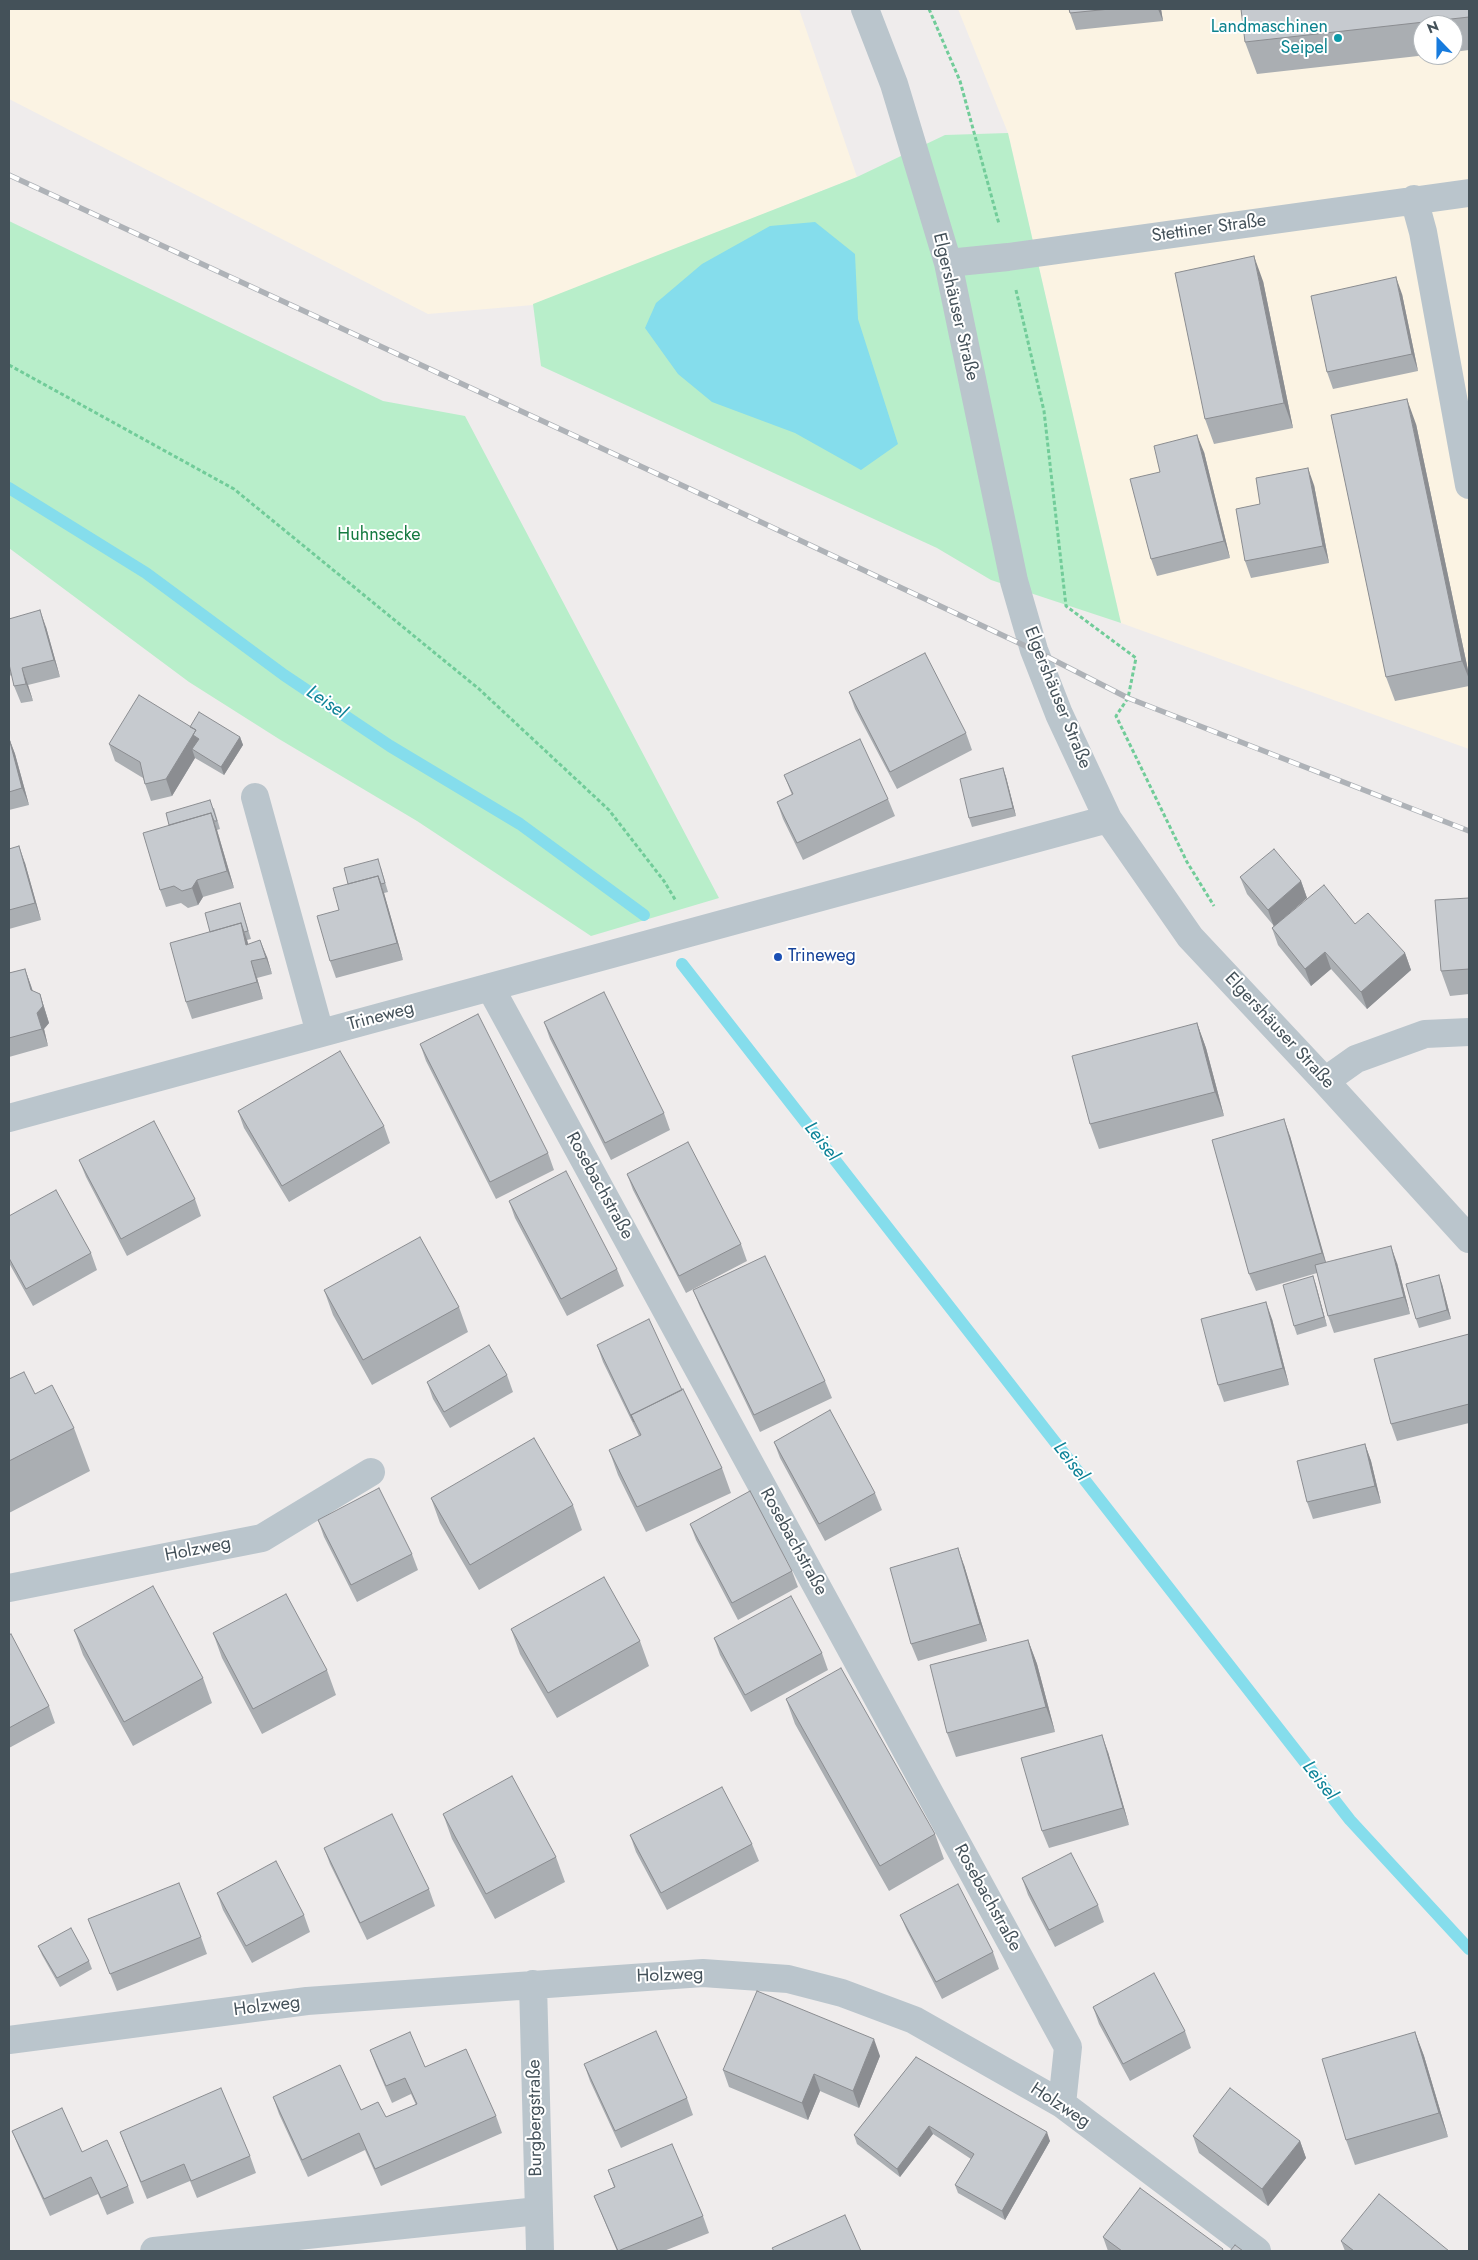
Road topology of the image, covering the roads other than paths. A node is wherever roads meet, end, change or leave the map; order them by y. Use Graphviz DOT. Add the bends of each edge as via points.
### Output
graph roads {
  1 [pos="865,9"];
  2 [pos="1469,193"];
  3 [pos="1414,199"];
  4 [pos="948,263"];
  5 [pos="1469,485"];
  6 [pos="254,796"];
  7 [pos="1108,819"];
  8 [pos="490,987"];
  9 [pos="1469,1032"];
  10 [pos="320,1033"];
  11 [pos="1325,1081"];
  12 [pos="9,1118"];
  13 [pos="1469,1239"];
  14 [pos="371,1472"];
  15 [pos="9,1588"];
  16 [pos="533,1984"];
  17 [pos="9,2040"];
  18 [pos="1062,2104"];
  19 [pos="538,2211"];
  20 [pos="154,2251"];
  21 [pos="540,2251"];
  22 [pos="1257,2251"];
  1 -- 4 [label="street, Elgershäuser Straße" via="894,84"];
  2 -- 3 [label="street, Stettiner Straße"];
  3 -- 4 [label="street, Stettiner Straße"];
  3 -- 5 [label="street" via="1425,242"];
  4 -- 7 [label="street, Elgershäuser Straße" via="1014,581 1034,650 1059,714"];
  6 -- 10 [label="street"];
  7 -- 8 [label="street, Trineweg"];
  7 -- 11 [label="street, Elgershäuser Straße" via="1190,937"];
  8 -- 10 [label="street, Trineweg"];
  8 -- 18 [label="street, Rosebachstraße" via="1068,2047"];
  9 -- 11 [label="street" via="1425,1034 1356,1059"];
  10 -- 12 [label="street, Trineweg"];
  11 -- 13 [label="street, Elgershäuser Straße"];
  14 -- 15 [label="street, Holzweg" via="262,1538"];
  16 -- 17 [label="street, Holzweg" via="307,2002"];
  16 -- 18 [label="street, Holzweg" via="703,1973 788,1979 842,1993 914,2020"];
  16 -- 19 [label="street, Burgbergstraße"];
  18 -- 22 [label="street, Holzweg"];
  19 -- 20 [label="street"];
  19 -- 21 [label="street, Burgbergstraße"];
}
